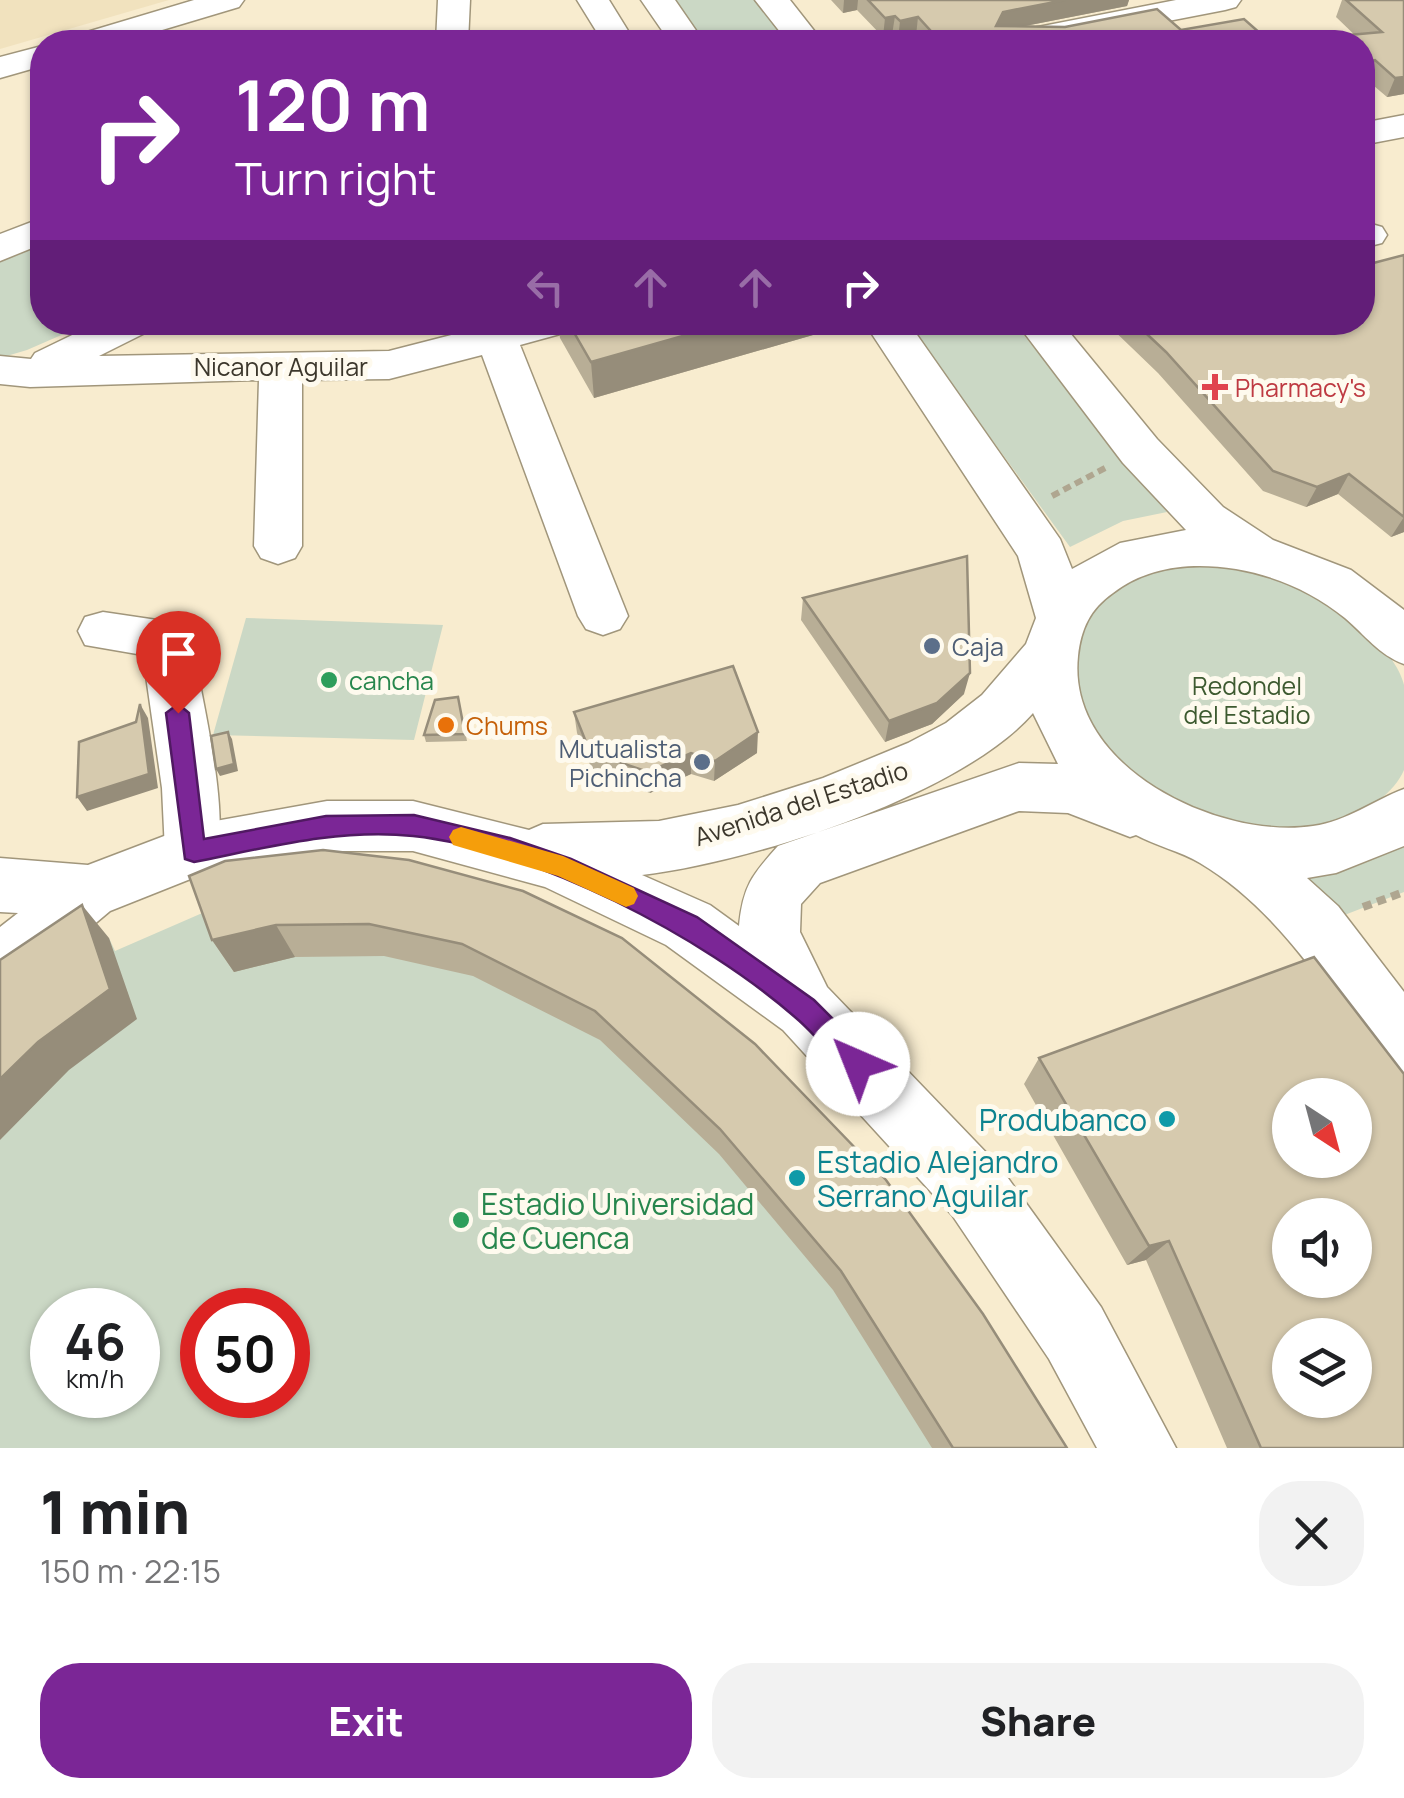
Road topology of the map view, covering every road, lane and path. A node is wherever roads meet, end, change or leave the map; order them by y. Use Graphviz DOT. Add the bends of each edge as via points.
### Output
graph roads {
  1 [pos="228,0"];
  2 [pos="454,0"];
  3 [pos="560,0"];
  4 [pos="593,0"];
  5 [pos="658,0"];
  6 [pos="772,0"];
  7 [pos="1226,0"];
  8 [pos="128,30"];
  9 [pos="453,30"];
  10 [pos="577,30"];
  11 [pos="612,30"];
  12 [pos="679,30"];
  13 [pos="796,30"];
  14 [pos="1073,30"];
  15 [pos="30,59"];
  16 [pos="0,68"];
  17 [pos="1404,126"];
  18 [pos="1375,132"];
  19 [pos="30,236"];
  20 [pos="0,250"];
  21 [pos="105,335"];
  22 [pos="140,335"];
  23 [pos="508,335"];
  24 [pos="894,335"];
  25 [pos="1047,335"];
  26 [pos="497,338"];
  27 [pos="182,366"];
  28 [pos="281,367"];
  29 [pos="10,377"];
  30 [pos="278,546"];
  31 [pos="1258,554"];
  32 [pos="1324,578"];
  33 [pos="1404,578"];
  34 [pos="603,616"];
  35 [pos="104,631"];
  36 [pos="1055,636"];
  37 [pos="1404,642"];
  38 [pos="1404,814"];
  39 [pos="1195,836"];
  40 [pos="510,848"];
  41 [pos="194,851"];
  42 [pos="0,885"];
  43 [pos="89,892"];
  44 [pos="0,965"];
  45 [pos="805,1008"];
  46 [pos="1404,1043"];
  47 [pos="1138,1448"];
  1 -- 8 [label="street"];
  2 -- 9 [label="street"];
  3 -- 10 [label="street"];
  4 -- 11 [label="street"];
  5 -- 12 [label="main road"];
  6 -- 13 [label="main road"];
  7 -- 14 [label="street"];
  15 -- 16 [label="street"];
  17 -- 18 [label="street"];
  19 -- 20 [label="street"];
  21 -- 29 [label="street"];
  22 -- 27 [label="street" via="158,358"];
  23 -- 26 [label="street, Nicanor Aguilar"];
  24 -- 36 [label="main road" via="1042,552"];
  25 -- 31 [label="main road" via="1140,451 1206,520"];
  26 -- 28 [label="street, Nicanor Aguilar" via="389,365"];
  26 -- 34 [label="street"];
  27 -- 28 [label="street, Nicanor Aguilar"];
  27 -- 29 [label="street, Nicanor Aguilar"];
  28 -- 30 [label="street"];
  31 -- 32 [label="main road"];
  31 -- 36 [label="main road" via="1208,547 1160,551 1119,564 1084,586"];
  32 -- 33 [label="main road"];
  32 -- 37 [label="main road" via="1370,608"];
  35 -- 41 [label="street" via="166,638"];
  36 -- 39 [label="main road" via="1052,700 1075,746 1114,790"];
  36 -- 40 [label="main road, Avenida del Estadio" via="992,721 893,776 736,830 660,847"];
  38 -- 39 [label="main road" via="1381,832 1334,850 1280,855"];
  39 -- 45 [label="main road, Avenida del Estadio" via="1070,789 1019,786 798,864 772,896 768,933"];
  39 -- 46 [label="main road" via="1272,884 1316,926"];
  40 -- 41 [label="main road, Avenida del Estadio" via="414,826 344,826"];
  40 -- 45 [label="main road, Avenida del Estadio" via="688,925"];
  41 -- 43 [label="main road, Avenida del Estadio"];
  42 -- 43 [label="main road"];
  43 -- 44 [label="main road, Avenida del Estadio"];
  45 -- 47 [label="main road, Avenida del Estadio" via="976,1192 1074,1333"];
}
